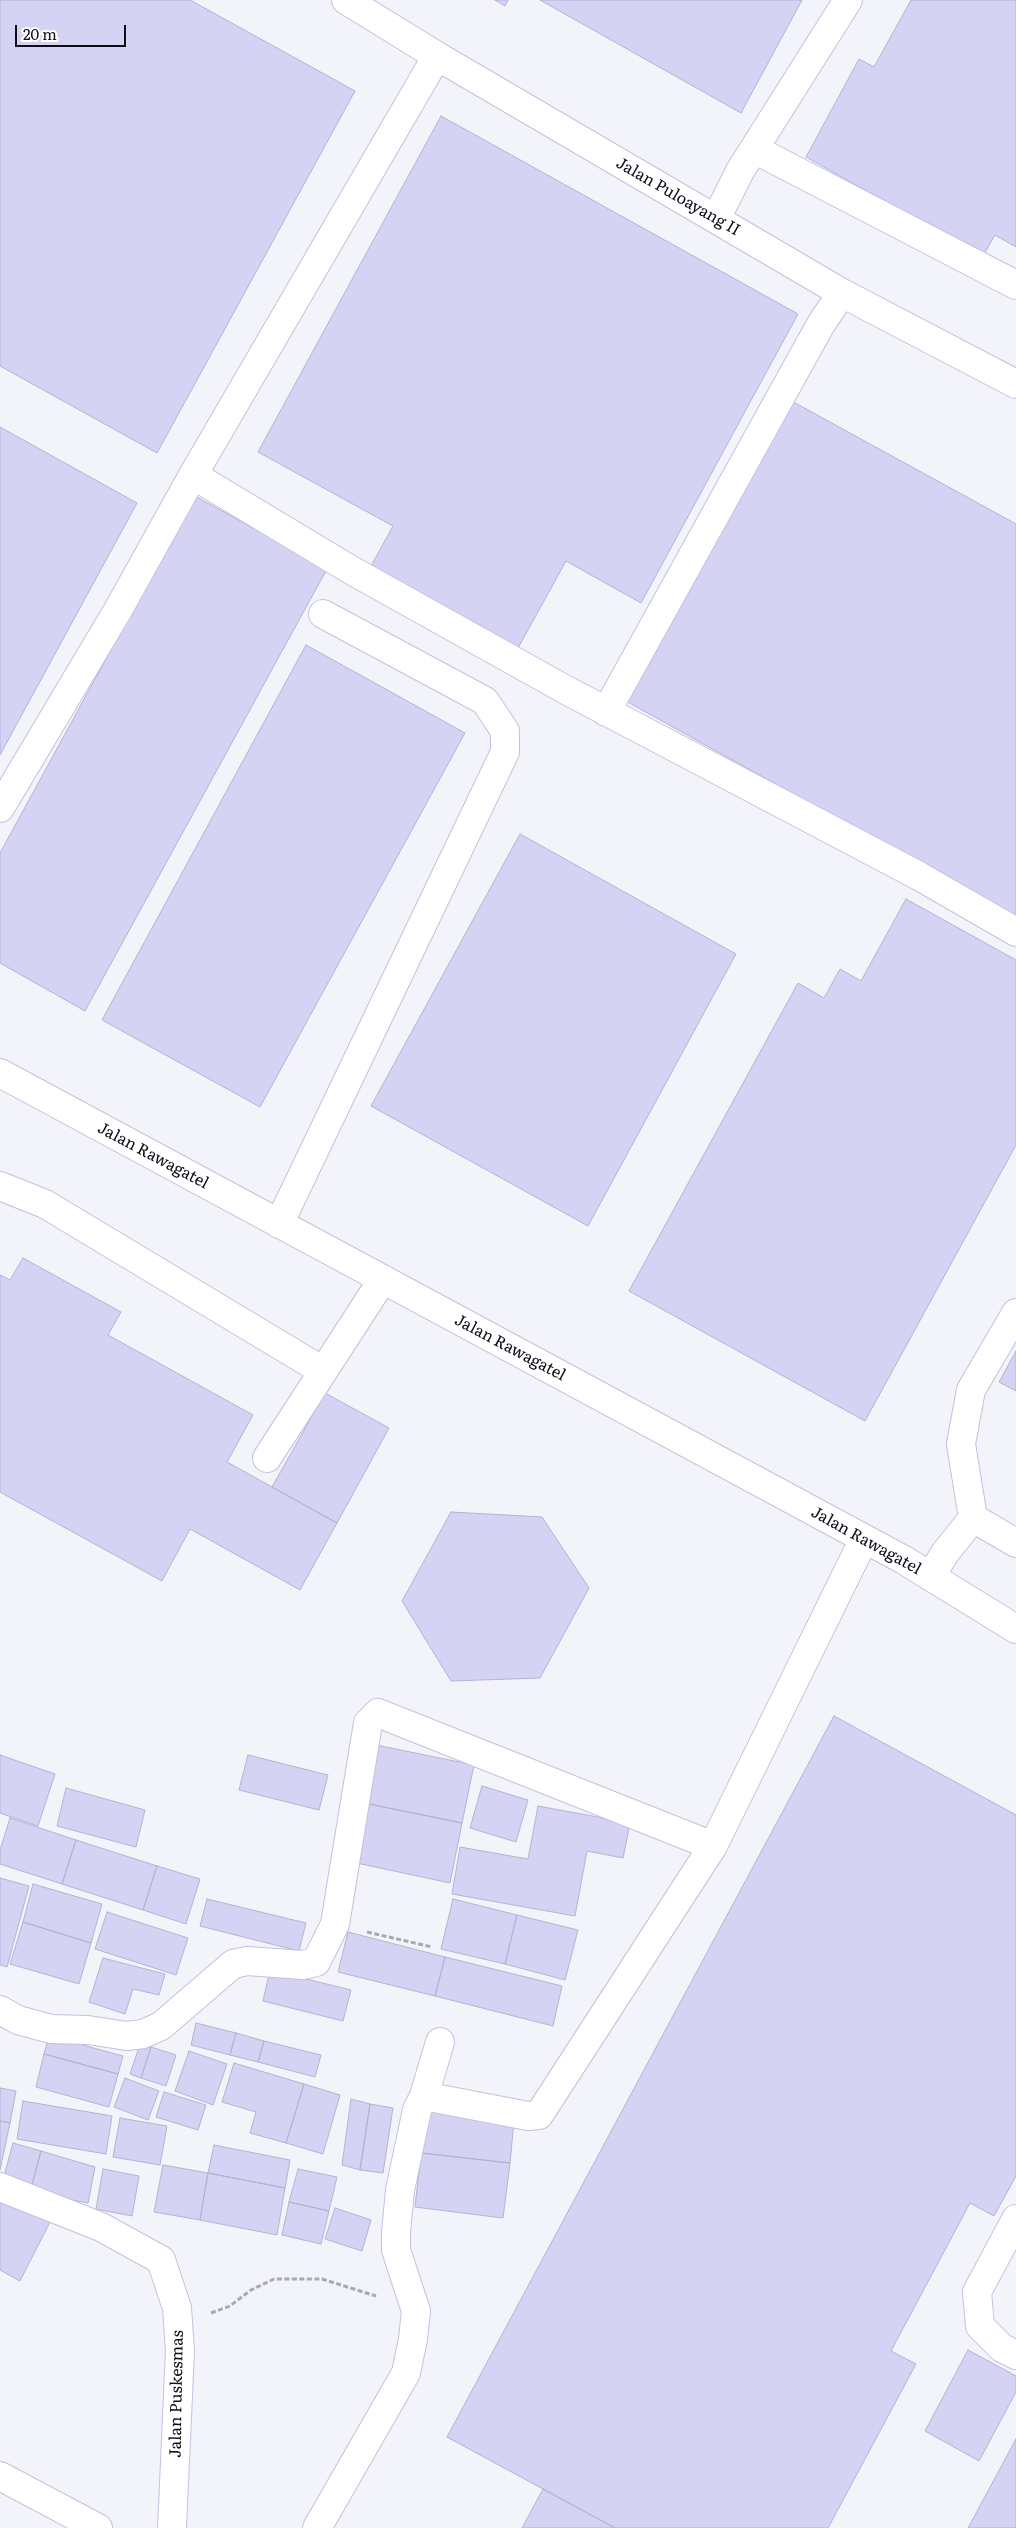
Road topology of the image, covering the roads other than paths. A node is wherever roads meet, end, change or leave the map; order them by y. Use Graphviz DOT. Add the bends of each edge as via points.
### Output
graph roads {
  1 [pos="346,0"];
  2 [pos="848,0"];
  3 [pos="437,56"];
  4 [pos="754,149"];
  5 [pos="716,219"];
  6 [pos="1016,285"];
  7 [pos="842,293"];
  8 [pos="1016,384"];
  9 [pos="193,475"];
  10 [pos="323,614"];
  11 [pos="606,712"];
  12 [pos="0,808"];
  13 [pos="1016,932"];
  14 [pos="0,1073"];
  15 [pos="0,1186"];
  16 [pos="279,1224"];
  17 [pos="383,1279"];
  18 [pos="1016,1313"];
  19 [pos="323,1371"];
  20 [pos="266,1458"];
  21 [pos="972,1518"];
  22 [pos="864,1539"];
  23 [pos="1016,1543"];
  24 [pos="931,1576"];
  25 [pos="1016,1629"];
  26 [pos="713,1846"];
  27 [pos="0,2010"];
  28 [pos="440,2042"];
  29 [pos="424,2096"];
  30 [pos="0,2187"];
  31 [pos="1016,2219"];
  32 [pos="1016,2355"];
  33 [pos="0,2476"];
  34 [pos="98,2528"];
  35 [pos="172,2528"];
  36 [pos="317,2528"];
  1 -- 3 [label="street, Jalan Puloayang II"];
  2 -- 4 [label="street"];
  3 -- 5 [label="street, Jalan Puloayang II"];
  3 -- 9 [label="street"];
  4 -- 5 [label="street"];
  4 -- 6 [label="street"];
  5 -- 7 [label="street, Jalan Puloayang II"];
  7 -- 8 [label="street, Jalan Puloayang II"];
  7 -- 11 [label="street" via="821,324"];
  9 -- 11 [label="street" via="351,570"];
  9 -- 12 [label="street" via="118,610"];
  10 -- 16 [label="street" via="485,701 505,730 505,752"];
  11 -- 13 [label="street" via="919,876"];
  14 -- 16 [label="street, Jalan Rawagatel"];
  15 -- 19 [label="street" via="45,1204"];
  16 -- 17 [label="street, Jalan Rawagatel"];
  17 -- 19 [label="street"];
  17 -- 22 [label="street, Jalan Rawagatel"];
  18 -- 21 [label="street" via="971,1390 961,1444"];
  19 -- 20 [label="street"];
  21 -- 23 [label="street"];
  21 -- 24 [label="street"];
  22 -- 24 [label="street, Jalan Rawagatel"];
  22 -- 26 [label="street"];
  24 -- 25 [label="street, Jalan Rawagatel"];
  26 -- 27 [label="street" via="378,1713 368,1723 334,1924 316,1962 303,1965 247,1961 233,1964 162,2026 143,2034 127,2036 52,2029 18,2020"];
  26 -- 29 [label="street" via="539,2115 528,2116"];
  28 -- 29 [label="street"];
  29 -- 36 [label="street" via="417,2110 400,2190 396,2233 396,2250 416,2310 406,2373"];
  30 -- 35 [label="street, Jalan Puskesmas" via="101,2227 161,2260 177,2308 180,2351"];
  31 -- 32 [label="street" via="977,2292 980,2326 1002,2348"];
  33 -- 34 [label="street"];
}
